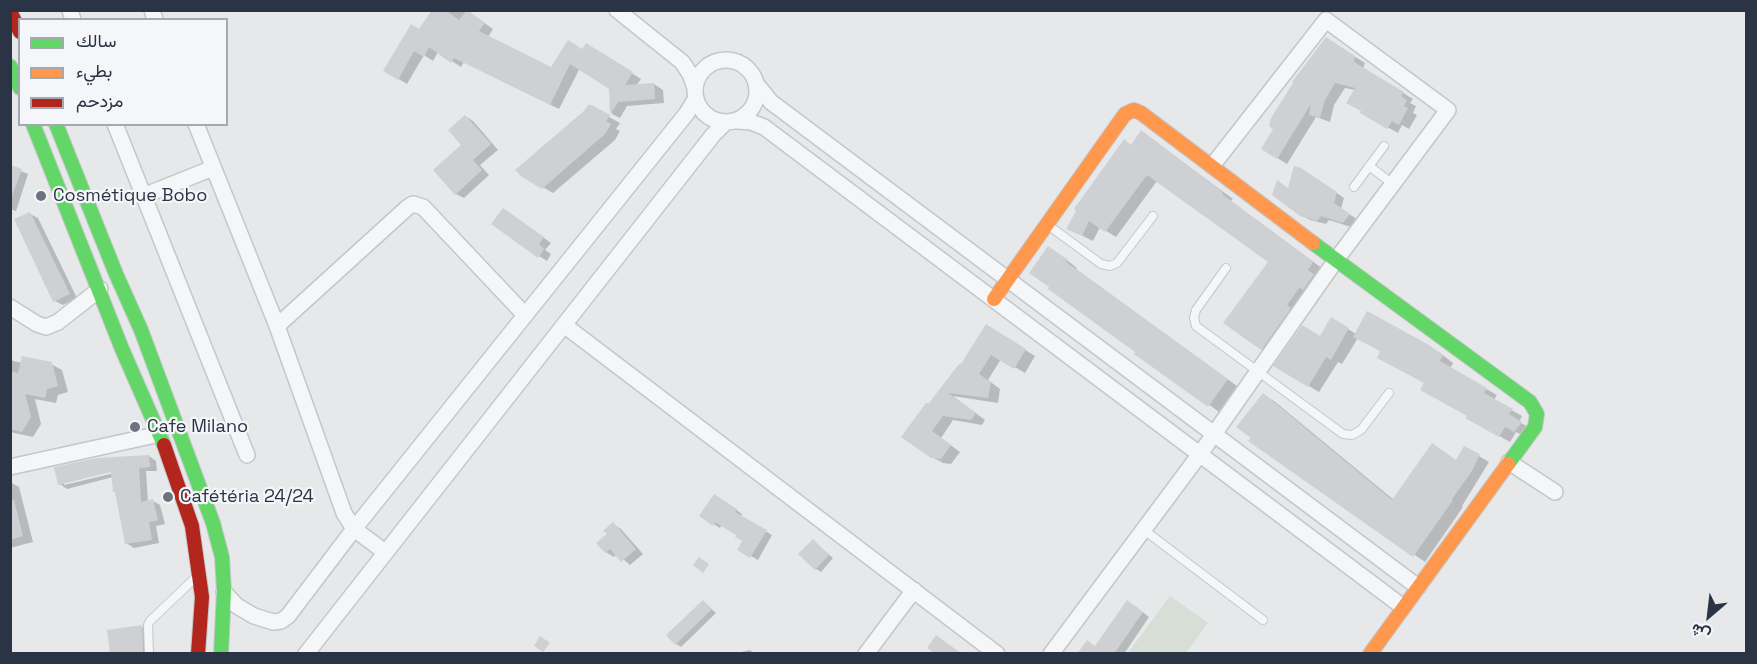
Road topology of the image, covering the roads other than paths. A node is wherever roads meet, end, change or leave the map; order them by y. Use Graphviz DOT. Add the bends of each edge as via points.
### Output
graph roads {
  1 [pos="617,10"];
  2 [pos="10,11"];
  3 [pos="18,28"];
  4 [pos="676,57"];
  5 [pos="710,64"];
  6 [pos="10,66"];
  7 [pos="18,84"];
  8 [pos="758,86"];
  9 [pos="695,93"];
  10 [pos="732,121"];
  11 [pos="34,126"];
  12 [pos="57,126"];
  13 [pos="115,126"];
  14 [pos="197,126"];
  15 [pos="1384,146"];
  16 [pos="1212,166"];
  17 [pos="1369,166"];
  18 [pos="213,168"];
  19 [pos="1393,184"];
  20 [pos="1354,187"];
  21 [pos="143,196"];
  22 [pos="1153,216"];
  23 [pos="1047,225"];
  24 [pos="1336,260"];
  25 [pos="1226,268"];
  26 [pos="1008,280"];
  27 [pos="100,289"];
  28 [pos="994,299"];
  29 [pos="10,307"];
  30 [pos="525,315"];
  31 [pos="564,325"];
  32 [pos="277,327"];
  33 [pos="1258,372"];
  34 [pos="1389,393"];
  35 [pos="160,435"];
  36 [pos="1214,435"];
  37 [pos="1200,454"];
  38 [pos="247,455"];
  39 [pos="1509,462"];
  40 [pos="10,466"];
  41 [pos="1555,492"];
  42 [pos="354,529"];
  43 [pos="1144,530"];
  44 [pos="385,552"];
  45 [pos="1382,561"];
  46 [pos="200,573"];
  47 [pos="1369,580"];
  48 [pos="1418,587"];
  49 [pos="224,591"];
  50 [pos="914,591"];
  51 [pos="1403,607"];
  52 [pos="1263,621"];
  53 [pos="149,654"];
  54 [pos="198,654"];
  55 [pos="221,654"];
  56 [pos="306,654"];
  57 [pos="866,654"];
  58 [pos="997,654"];
  59 [pos="1051,654"];
  60 [pos="1370,654"];
  1 -- 4 [label="street"];
  2 -- 3 [label="main road"];
  4 -- 5 [label="street"];
  4 -- 9 [label="street" via="687,68"];
  5 -- 8 [label="street" via="730,59 740,62"];
  5 -- 9 [label="street" via="697,79"];
  6 -- 7 [label="main road"];
  8 -- 10 [label="street" via="754,107"];
  8 -- 26 [label="street" via="771,102"];
  9 -- 10 [label="street" via="707,116 716,121"];
  9 -- 30 [label="street" via="687,113"];
  10 -- 28 [label="street" via="764,127"];
  10 -- 31 [label="street" via="713,135"];
  11 -- 27 [label="main road"];
  12 -- 49 [label="main road" via="201,486 222,557"];
  13 -- 21 [label="street"];
  14 -- 18 [label="street"];
  15 -- 17 [label="lane"];
  16 -- 19 [label="street" via="1326,20 1448,110"];
  16 -- 23 [label="main road" via="1141,112 1128,111"];
  16 -- 24 [label="main road"];
  17 -- 19 [label="lane"];
  17 -- 20 [label="lane"];
  18 -- 21 [label="street"];
  18 -- 32 [label="street"];
  19 -- 24 [label="street"];
  21 -- 38 [label="street"];
  22 -- 23 [label="lane" via="1117,263 1110,266 1101,264"];
  23 -- 26 [label="main road"];
  24 -- 33 [label="street"];
  24 -- 39 [label="main road" via="1533,405 1537,414 1535,427"];
  25 -- 33 [label="lane" via="1196,310 1194,322"];
  26 -- 28 [label="main road"];
  26 -- 36 [label="street"];
  27 -- 29 [label="street" via="46,327"];
  27 -- 35 [label="main road"];
  28 -- 37 [label="street"];
  30 -- 32 [label="street" via="423,207 413,204"];
  30 -- 42 [label="street"];
  31 -- 44 [label="street"];
  31 -- 50 [label="street"];
  32 -- 42 [label="street" via="341,504"];
  33 -- 34 [label="lane" via="1348,435 1361,430"];
  33 -- 36 [label="street"];
  35 -- 40 [label="street"];
  35 -- 46 [label="main road" via="192,526"];
  36 -- 37 [label="street"];
  36 -- 45 [label="street"];
  37 -- 43 [label="street"];
  37 -- 47 [label="street"];
  39 -- 41 [label="street"];
  39 -- 48 [label="main road"];
  42 -- 44 [label="street"];
  42 -- 49 [label="street" via="281,621 254,616 237,606"];
  43 -- 52 [label="lane"];
  43 -- 59 [label="street"];
  44 -- 56 [label="street"];
  45 -- 47 [label="street"];
  45 -- 48 [label="street"];
  46 -- 53 [label="lane" via="150,621"];
  46 -- 54 [label="main road" via="202,617"];
  47 -- 51 [label="street"];
  48 -- 51 [label="main road"];
  49 -- 55 [label="main road"];
  50 -- 57 [label="street"];
  50 -- 58 [label="street"];
  51 -- 60 [label="main road"];
}
